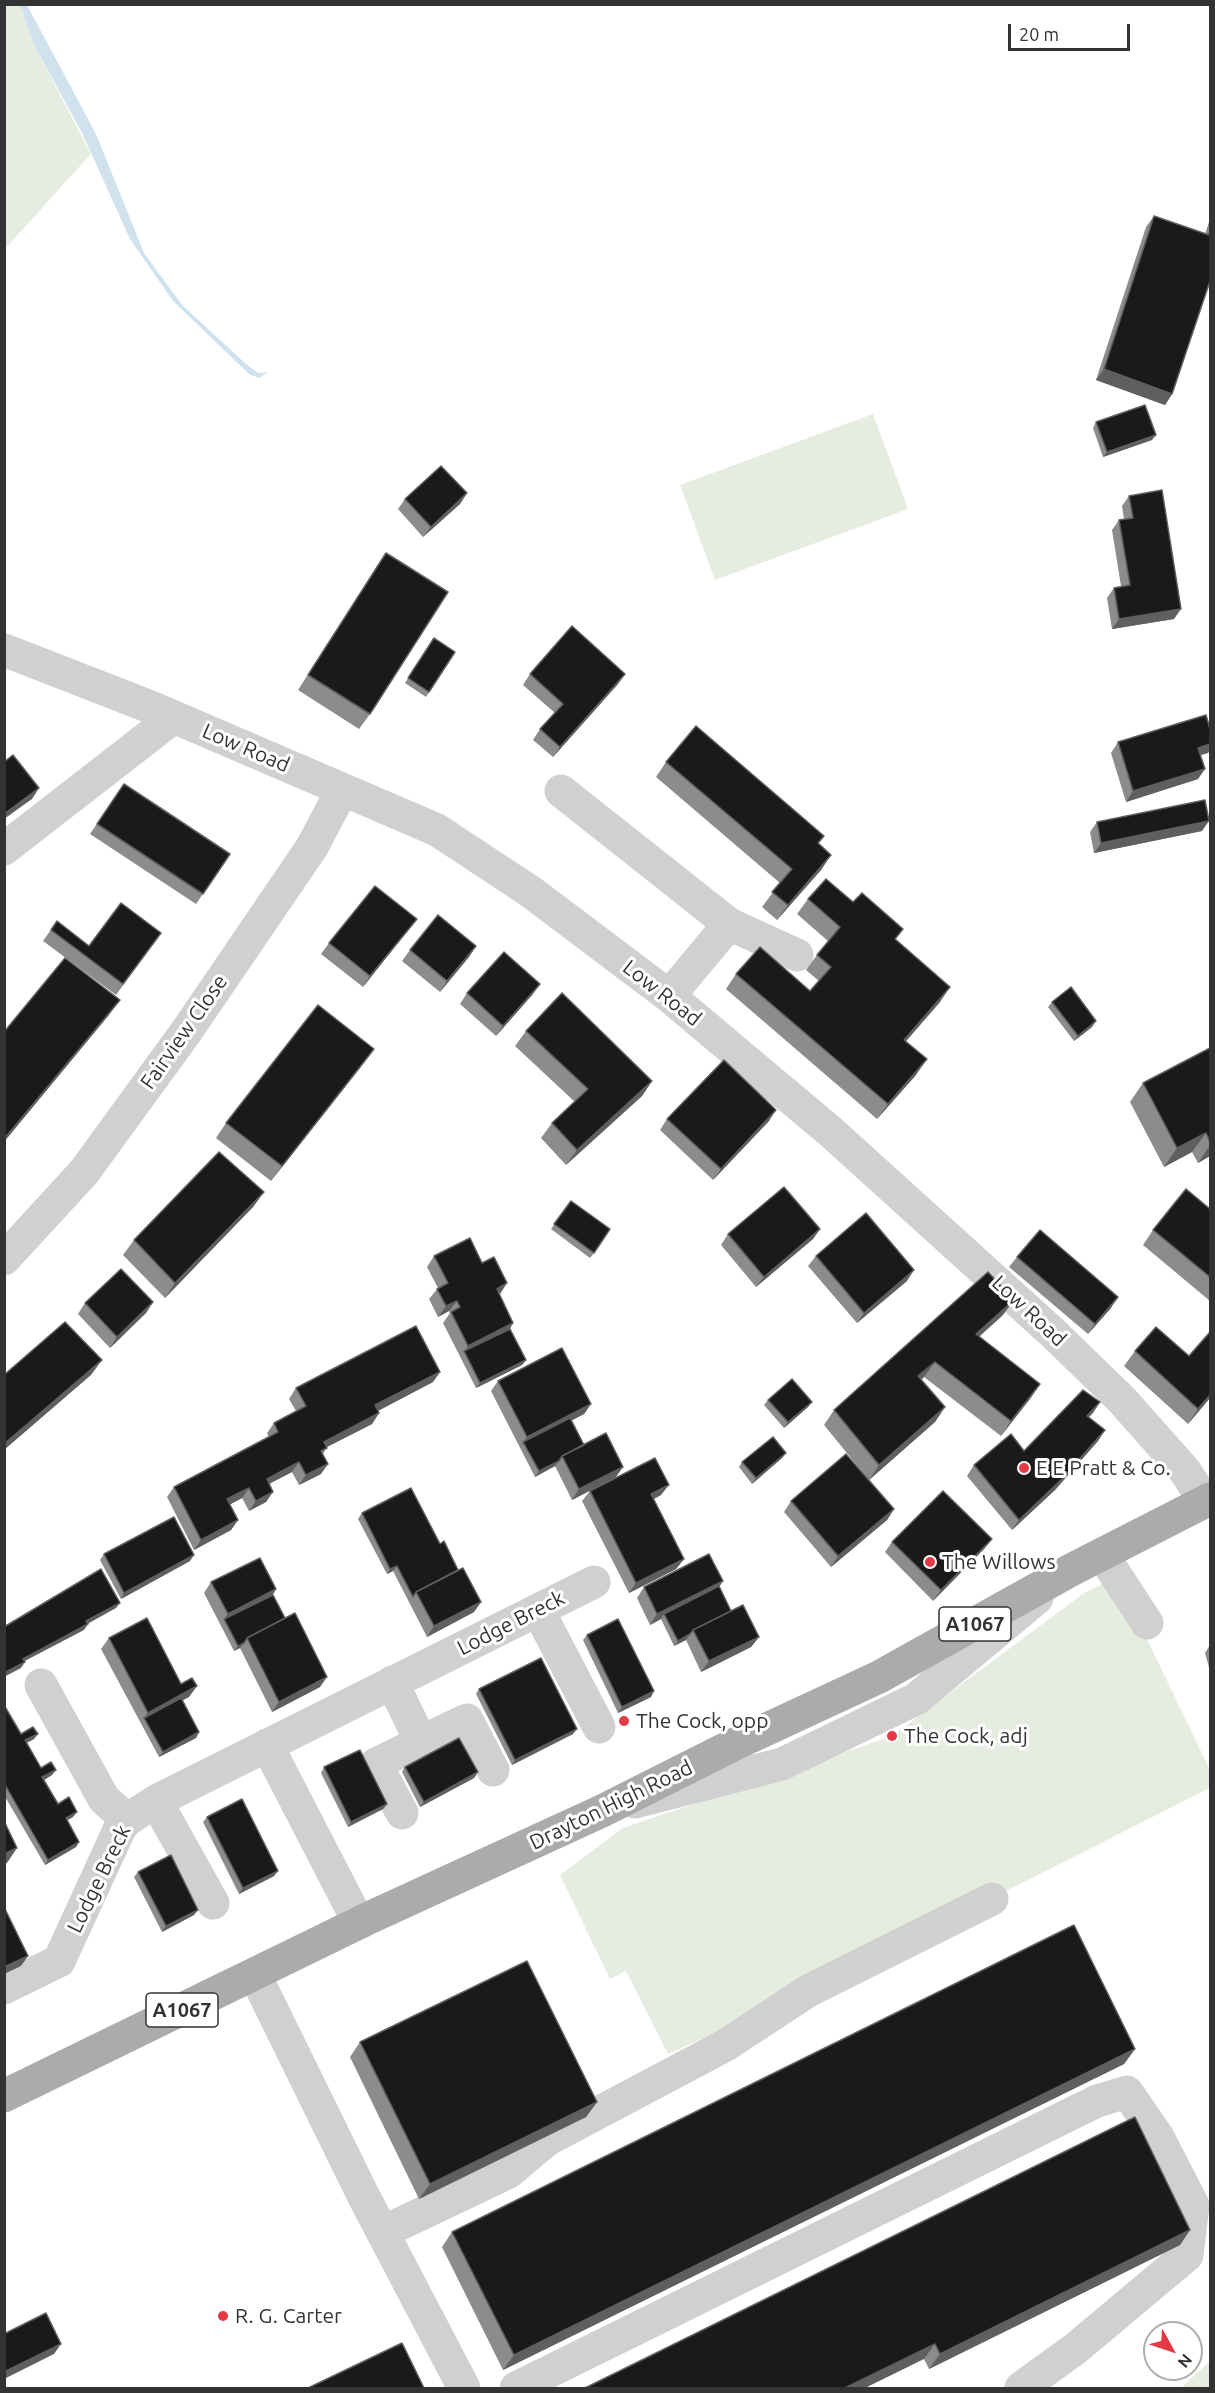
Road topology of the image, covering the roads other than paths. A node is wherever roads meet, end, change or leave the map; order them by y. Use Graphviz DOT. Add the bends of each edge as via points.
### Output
graph roads {
  1 [pos="4,650"];
  2 [pos="174,717"];
  3 [pos="342,789"];
  4 [pos="561,791"];
  5 [pos="4,849"];
  6 [pos="729,924"];
  7 [pos="797,955"];
  8 [pos="669,996"];
  9 [pos="4,1258"];
  10 [pos="1208,1500"];
  11 [pos="1102,1554"];
  12 [pos="594,1582"];
  13 [pos="538,1610"];
  14 [pos="1147,1623"];
  15 [pos="392,1682"];
  16 [pos="41,1684"];
  17 [pos="599,1726"];
  18 [pos="421,1742"];
  19 [pos="267,1745"];
  20 [pos="493,1770"];
  21 [pos="156,1801"];
  22 [pos="402,1813"];
  23 [pos="127,1820"];
  24 [pos="992,1899"];
  25 [pos="213,1903"];
  26 [pos="359,1923"];
  27 [pos="255,1975"];
  28 [pos="4,1988"];
  29 [pos="4,2096"];
  30 [pos="383,2232"];
  31 [pos="464,2388"];
  32 [pos="516,2388"];
  33 [pos="1021,2388"];
  1 -- 2 [label="street, Low Road"];
  2 -- 3 [label="street, Low Road"];
  2 -- 5 [label="street"];
  3 -- 8 [label="street, Low Road" via="437,830 531,892"];
  3 -- 9 [label="street, Fairview Close" via="312,847 179,1041 84,1172"];
  4 -- 6 [label="street"];
  6 -- 7 [label="street"];
  6 -- 8 [label="street"];
  8 -- 10 [label="street, Low Road" via="831,1132 1053,1333 1150,1430"];
  10 -- 11 [label="main road, Drayton High Road / A1067"];
  11 -- 14 [label="street"];
  11 -- 26 [label="main road, Drayton High Road / A1067" via="879,1677"];
  12 -- 13 [label="street, Lodge Breck"];
  13 -- 15 [label="street, Lodge Breck"];
  13 -- 17 [label="street"];
  15 -- 18 [label="street"];
  15 -- 19 [label="street, Lodge Breck"];
  16 -- 23 [label="street" via="104,1799"];
  18 -- 20 [label="street" via="467,1720"];
  18 -- 22 [label="street" via="376,1764"];
  19 -- 21 [label="street, Lodge Breck"];
  19 -- 26 [label="street"];
  21 -- 23 [label="street, Lodge Breck"];
  21 -- 25 [label="street"];
  23 -- 28 [label="street, Lodge Breck" via="59,1961"];
  24 -- 30 [label="street" via="808,1991 726,2045 547,2140 509,2172"];
  26 -- 27 [label="main road, Drayton High Road / A1067"];
  27 -- 29 [label="main road, Drayton High Road / A1067"];
  27 -- 30 [label="street"];
  30 -- 31 [label="street"];
  32 -- 33 [label="street" via="1097,2101 1127,2092 1158,2137 1193,2205 1187,2255 1075,2349"];
}
